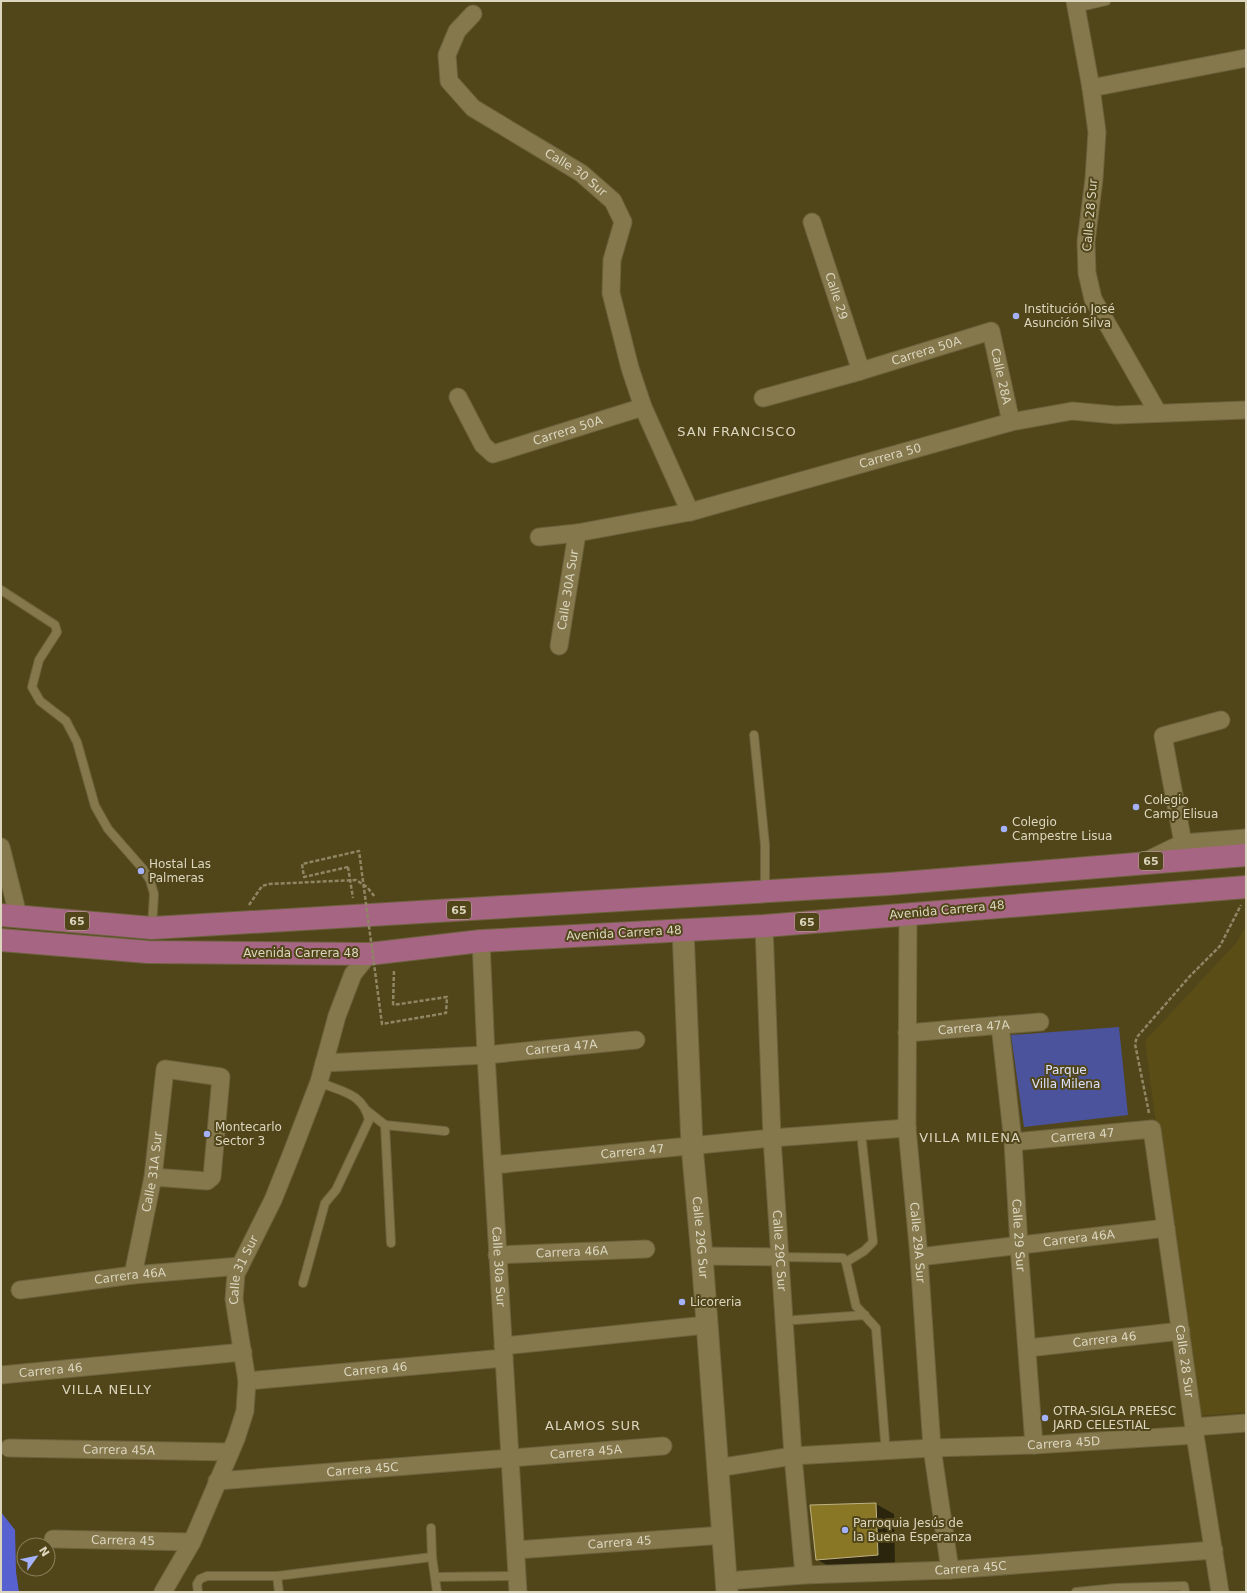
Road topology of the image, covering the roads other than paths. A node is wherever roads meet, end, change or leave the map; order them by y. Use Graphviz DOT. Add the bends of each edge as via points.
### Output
graph roads {
  1 [pos="1106,1"];
  2 [pos="1075,5"];
  3 [pos="473,14"];
  4 [pos="1246,58"];
  5 [pos="1091,88"];
  6 [pos="812,222"];
  7 [pos="991,331"];
  8 [pos="861,371"];
  9 [pos="458,397"];
  10 [pos="763,398"];
  11 [pos="643,406"];
  12 [pos="1246,410"];
  13 [pos="1158,413"];
  14 [pos="1011,422"];
  15 [pos="690,512"];
  16 [pos="577,533"];
  17 [pos="539,537"];
  18 [pos="1,590"];
  19 [pos="559,646"];
  20 [pos="1221,720"];
  21 [pos="754,734"];
  22 [pos="1246,838"];
  23 [pos="1183,843"];
  24 [pos="1,847"];
  25 [pos="1246,855"];
  26 [pos="1145,862"];
  27 [pos="765,891"];
  28 [pos="1245,894"];
  29 [pos="908,913"];
  30 [pos="7,915"];
  31 [pos="764,926"];
  32 [pos="152,928"];
  33 [pos="683,930"];
  34 [pos="3,940"];
  35 [pos="481,941"];
  36 [pos="368,954"];
  37 [pos="1040,1022"];
  38 [pos="1000,1025"];
  39 [pos="907,1033"];
  40 [pos="636,1040"];
  41 [pos="486,1055"];
  42 [pos="324,1064"];
  43 [pos="319,1082"];
  44 [pos="366,1110"];
  45 [pos="385,1125"];
  46 [pos="907,1128"];
  47 [pos="1152,1129"];
  48 [pos="445,1131"];
  49 [pos="772,1138"];
  50 [pos="862,1142"];
  51 [pos="1014,1142"];
  52 [pos="692,1146"];
  53 [pos="492,1166"];
  54 [pos="153,1177"];
  55 [pos="1166,1228"];
  56 [pos="391,1243"];
  57 [pos="1019,1246"];
  58 [pos="646,1249"];
  59 [pos="497,1255"];
  60 [pos="702,1256"];
  61 [pos="919,1256"];
  62 [pos="781,1257"];
  63 [pos="846,1262"];
  64 [pos="240,1266"];
  65 [pos="134,1275"];
  66 [pos="303,1282"];
  67 [pos="20,1290"];
  68 [pos="865,1316"];
  69 [pos="795,1320"];
  70 [pos="706,1325"];
  71 [pos="1181,1331"];
  72 [pos="1028,1348"];
  73 [pos="243,1352"];
  74 [pos="503,1352"];
  75 [pos="1,1375"];
  76 [pos="247,1381"];
  77 [pos="1246,1423"];
  78 [pos="1194,1431"];
  79 [pos="885,1441"];
  80 [pos="1034,1445"];
  81 [pos="663,1446"];
  82 [pos="9,1448"];
  83 [pos="932,1448"];
  84 [pos="229,1452"];
  85 [pos="794,1456"];
  86 [pos="509,1459"];
  87 [pos="717,1468"];
  88 [pos="217,1481"];
  89 [pos="431,1528"];
  90 [pos="724,1536"];
  91 [pos="56,1539"];
  92 [pos="192,1542"];
  93 [pos="516,1550"];
  94 [pos="1214,1550"];
  95 [pos="432,1557"];
  96 [pos="950,1570"];
  97 [pos="804,1574"];
  98 [pos="277,1576"];
  99 [pos="436,1577"];
  100 [pos="518,1584"];
  101 [pos="727,1586"];
  102 [pos="1116,1590"];
  103 [pos="163,1592"];
  104 [pos="198,1592"];
  105 [pos="279,1592"];
  106 [pos="437,1592"];
  107 [pos="1076,1592"];
  108 [pos="1185,1592"];
  109 [pos="1220,1592"];
  1 -- 2 [label="lane"];
  2 -- 5 [label="street, Calle 28 Sur"];
  3 -- 11 [label="street, Calle 30 Sur" via="457,32 447,55 449,80 473,108 581,173 613,201 623,222 612,260 611,294 630,368"];
  4 -- 5 [label="street"];
  5 -- 13 [label="street, Calle 28 Sur" via="1097,132 1086,242 1087,273 1093,299"];
  6 -- 8 [label="street, Calle 29"];
  7 -- 8 [label="street, Carrera 50A"];
  7 -- 14 [label="street, Calle 28A"];
  8 -- 10 [label="street, Carrera 50A"];
  9 -- 11 [label="street, Carrera 50A" via="483,445 493,454"];
  11 -- 15 [label="street, Calle 30 Sur"];
  12 -- 13 [label="street, Carrera 50"];
  13 -- 14 [label="street, Carrera 50" via="1116,415 1072,411"];
  14 -- 15 [label="street, Carrera 50"];
  15 -- 16 [label="street, Carrera 50"];
  16 -- 17 [label="street, Carrera 50"];
  16 -- 19 [label="street, Calle 30A Sur"];
  18 -- 32 [label="lane" via="54,625 57,632 39,660 32,688 40,701 66,722 77,742 95,806 108,829 144,869 150,880 154,894"];
  20 -- 23 [label="street" via="1163,736"];
  21 -- 27 [label="lane" via="765,845"];
  22 -- 23 [label="street"];
  23 -- 26 [label="street"];
  24 -- 30 [label="street"];
  25 -- 26 [label="main road, 65"];
  26 -- 27 [label="main road, 65"];
  27 -- 32 [label="main road, 65"];
  28 -- 29 [label="main road, Avenida Carrera 48 / 65"];
  29 -- 31 [label="main road, Avenida Carrera 48 / 65"];
  29 -- 39 [label="street, Calle 29A Sur"];
  30 -- 32 [label="main road, 65"];
  31 -- 33 [label="main road, Avenida Carrera 48 / 65"];
  31 -- 49 [label="street, Calle 29C Sur"];
  33 -- 35 [label="main road, Avenida Carrera 48 / 65"];
  33 -- 52 [label="street, Calle 29G Sur"];
  34 -- 36 [label="main road, Avenida Carrera 48 / 65" via="148,952"];
  35 -- 36 [label="main road, Avenida Carrera 48 / 65"];
  35 -- 41 [label="street, Calle 30a Sur"];
  36 -- 42 [label="street, Calle 31 Sur" via="353,974 337,1016"];
  37 -- 38 [label="street, Carrera 47A"];
  38 -- 39 [label="street, Carrera 47A"];
  38 -- 51 [label="street, Calle 29 Sur"];
  39 -- 46 [label="street, Calle 29A Sur"];
  40 -- 41 [label="street, Carrera 47A"];
  41 -- 42 [label="street, Carrera 47A"];
  41 -- 53 [label="street, Calle 30a Sur"];
  42 -- 43 [label="street, Calle 31 Sur"];
  43 -- 44 [label="lane" via="358,1098"];
  43 -- 64 [label="street, Calle 31 Sur" via="273,1200"];
  44 -- 45 [label="lane"];
  44 -- 66 [label="lane" via="369,1120 336,1190 325,1203"];
  45 -- 48 [label="lane"];
  45 -- 56 [label="lane"];
  46 -- 49 [label="street, Carrera 47"];
  46 -- 61 [label="street, Calle 29A Sur"];
  47 -- 51 [label="street, Carrera 47"];
  47 -- 55 [label="street, Calle 28 Sur"];
  49 -- 52 [label="street, Carrera 47"];
  49 -- 62 [label="street, Calle 29C Sur"];
  50 -- 63 [label="lane" via="873,1242"];
  51 -- 57 [label="street, Calle 29 Sur"];
  52 -- 53 [label="street, Carrera 47"];
  52 -- 60 [label="street, Calle 29G Sur"];
  53 -- 59 [label="street, Calle 30a Sur"];
  54 -- 54 [label="street, Calle 31A Sur" via="165,1068 221,1077 212,1177 207,1181"];
  54 -- 65 [label="street, Calle 31A Sur"];
  55 -- 57 [label="street, Carrera 46A"];
  55 -- 71 [label="street, Calle 28 Sur"];
  57 -- 61 [label="street, Carrera 46A"];
  57 -- 72 [label="street, Calle 29 Sur"];
  58 -- 59 [label="street, Carrera 46A"];
  59 -- 74 [label="street, Calle 30a Sur"];
  60 -- 62 [label="street"];
  60 -- 70 [label="street, Calle 29G Sur"];
  61 -- 83 [label="street, Calle 29A Sur"];
  62 -- 63 [label="lane" via="843,1258"];
  62 -- 85 [label="street, Calle 29C Sur"];
  63 -- 68 [label="lane" via="856,1306"];
  64 -- 65 [label="street, Carrera 46A"];
  64 -- 73 [label="street, Calle 31 Sur" via="234,1290"];
  65 -- 67 [label="street, Carrera 46A"];
  68 -- 69 [label="lane"];
  68 -- 79 [label="lane" via="876,1328"];
  70 -- 74 [label="street, Carrera 46"];
  70 -- 87 [label="street, Calle 29G Sur"];
  71 -- 72 [label="street, Carrera 46"];
  71 -- 78 [label="street, Calle 28 Sur"];
  72 -- 80 [label="street, Calle 29 Sur"];
  73 -- 75 [label="street, Carrera 46"];
  73 -- 76 [label="street, Calle 31 Sur"];
  74 -- 76 [label="street, Carrera 46"];
  74 -- 86 [label="street, Calle 30a Sur"];
  76 -- 84 [label="street, Calle 31 Sur" via="245,1410"];
  77 -- 78 [label="street, Carrera 45D"];
  78 -- 80 [label="street, Carrera 45D"];
  78 -- 94 [label="street, Calle 28 Sur"];
  80 -- 83 [label="street, Carrera 45D"];
  81 -- 86 [label="street, Carrera 45A"];
  82 -- 84 [label="street, Carrera 45A"];
  83 -- 85 [label="street, Carrera 45D"];
  83 -- 96 [label="street, Calle 29A Sur"];
  84 -- 88 [label="street, Calle 31 Sur"];
  85 -- 87 [label="street, Carrera 45D"];
  85 -- 97 [label="street, Calle 29C Sur"];
  86 -- 88 [label="street, Carrera 45C"];
  86 -- 93 [label="street, Calle 30a Sur"];
  87 -- 90 [label="street, Calle 29G Sur"];
  88 -- 92 [label="street, Calle 31 Sur"];
  89 -- 95 [label="lane"];
  90 -- 93 [label="street, Carrera 45"];
  90 -- 101 [label="street, Calle 29G Sur"];
  91 -- 92 [label="street, Carrera 45"];
  92 -- 103 [label="street, Calle 31 Sur"];
  93 -- 100 [label="street, Calle 30a Sur"];
  94 -- 96 [label="street, Carrera 45C"];
  94 -- 109 [label="street, Calle 28 Sur"];
  95 -- 98 [label="lane"];
  95 -- 99 [label="lane"];
  96 -- 97 [label="street, Carrera 45C"];
  97 -- 101 [label="street, Carrera 45C"];
  98 -- 104 [label="lane" via="207,1576 200,1579 197,1584"];
  98 -- 105 [label="lane"];
  99 -- 100 [label="lane"];
  99 -- 106 [label="lane"];
  102 -- 107 [label="lane"];
  102 -- 108 [label="lane" via="1184,1586"];
}
